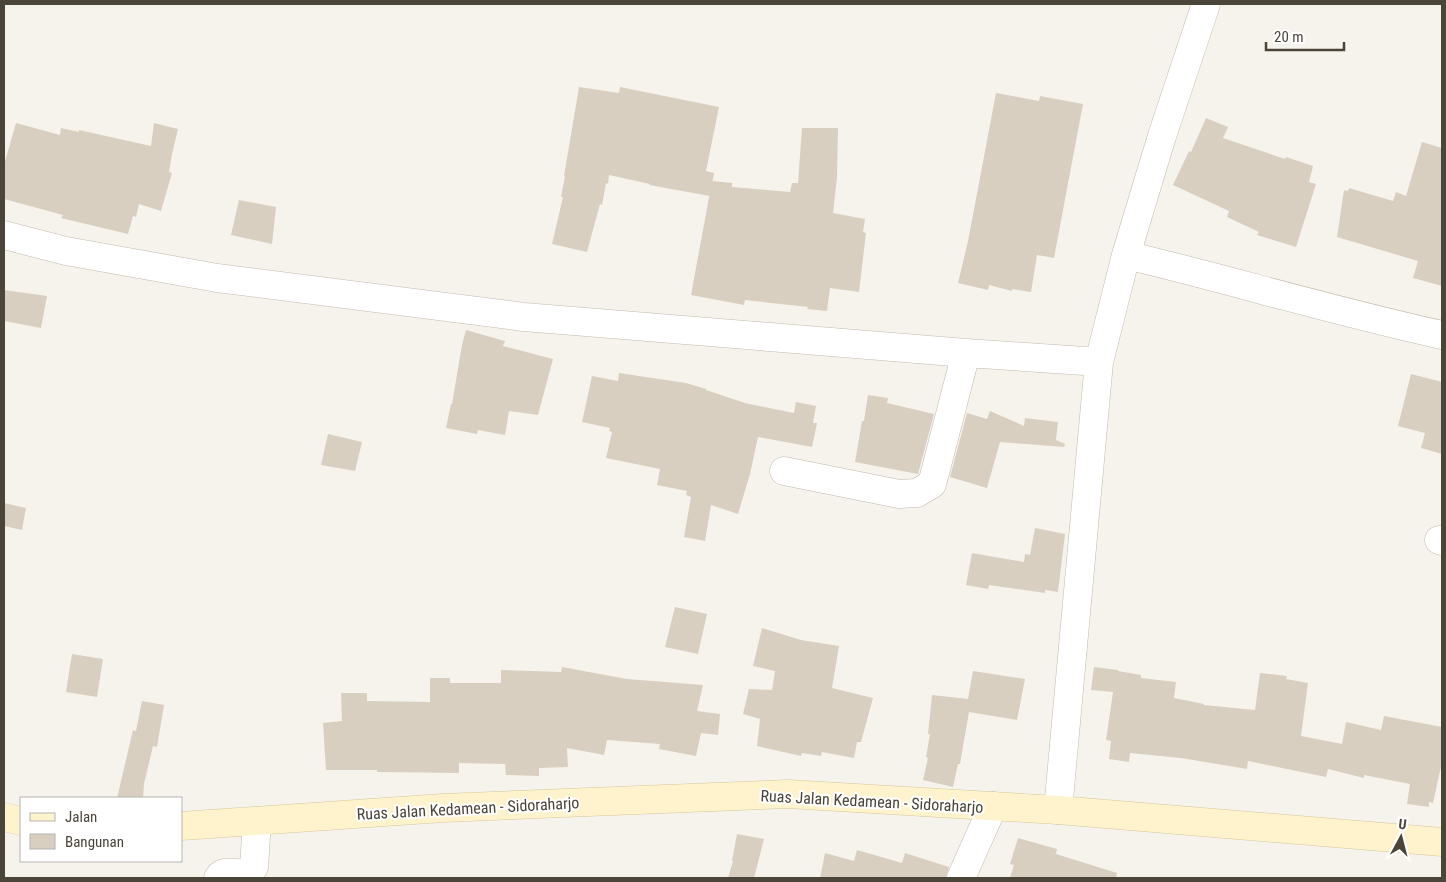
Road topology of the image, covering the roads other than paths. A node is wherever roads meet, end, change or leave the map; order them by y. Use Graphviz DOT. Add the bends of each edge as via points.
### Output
graph roads {
  1 [pos="1206,4"];
  2 [pos="4,235"];
  3 [pos="1126,255"];
  4 [pos="1442,335"];
  5 [pos="966,353"];
  6 [pos="1099,362"];
  7 [pos="784,471"];
  8 [pos="993,806"];
  9 [pos="1058,810"];
  10 [pos="4,817"];
  11 [pos="20,821"];
  12 [pos="257,821"];
  13 [pos="182,826"];
  14 [pos="1442,842"];
  15 [pos="218,878"];
  16 [pos="960,878"];
  1 -- 3 [label="street"];
  2 -- 5 [label="street" via="66,252 217,278 524,317"];
  3 -- 4 [label="street"];
  3 -- 6 [label="street"];
  5 -- 6 [label="street"];
  5 -- 7 [label="street" via="932,484 917,493 900,494"];
  6 -- 9 [label="street"];
  8 -- 9 [label="main road, Ruas Jalan Kedamean - Sidoraharjo"];
  8 -- 12 [label="main road, Ruas Jalan Kedamean - Sidoraharjo" via="788,794 443,808"];
  8 -- 16 [label="street"];
  9 -- 14 [label="main road, Ruas Jalan Kedamean - Sidoraharjo"];
  10 -- 11 [label="main road"];
  12 -- 13 [label="main road, Ruas Jalan Kedamean - Sidoraharjo"];
  12 -- 15 [label="street" via="252,871 224,873"];
}
